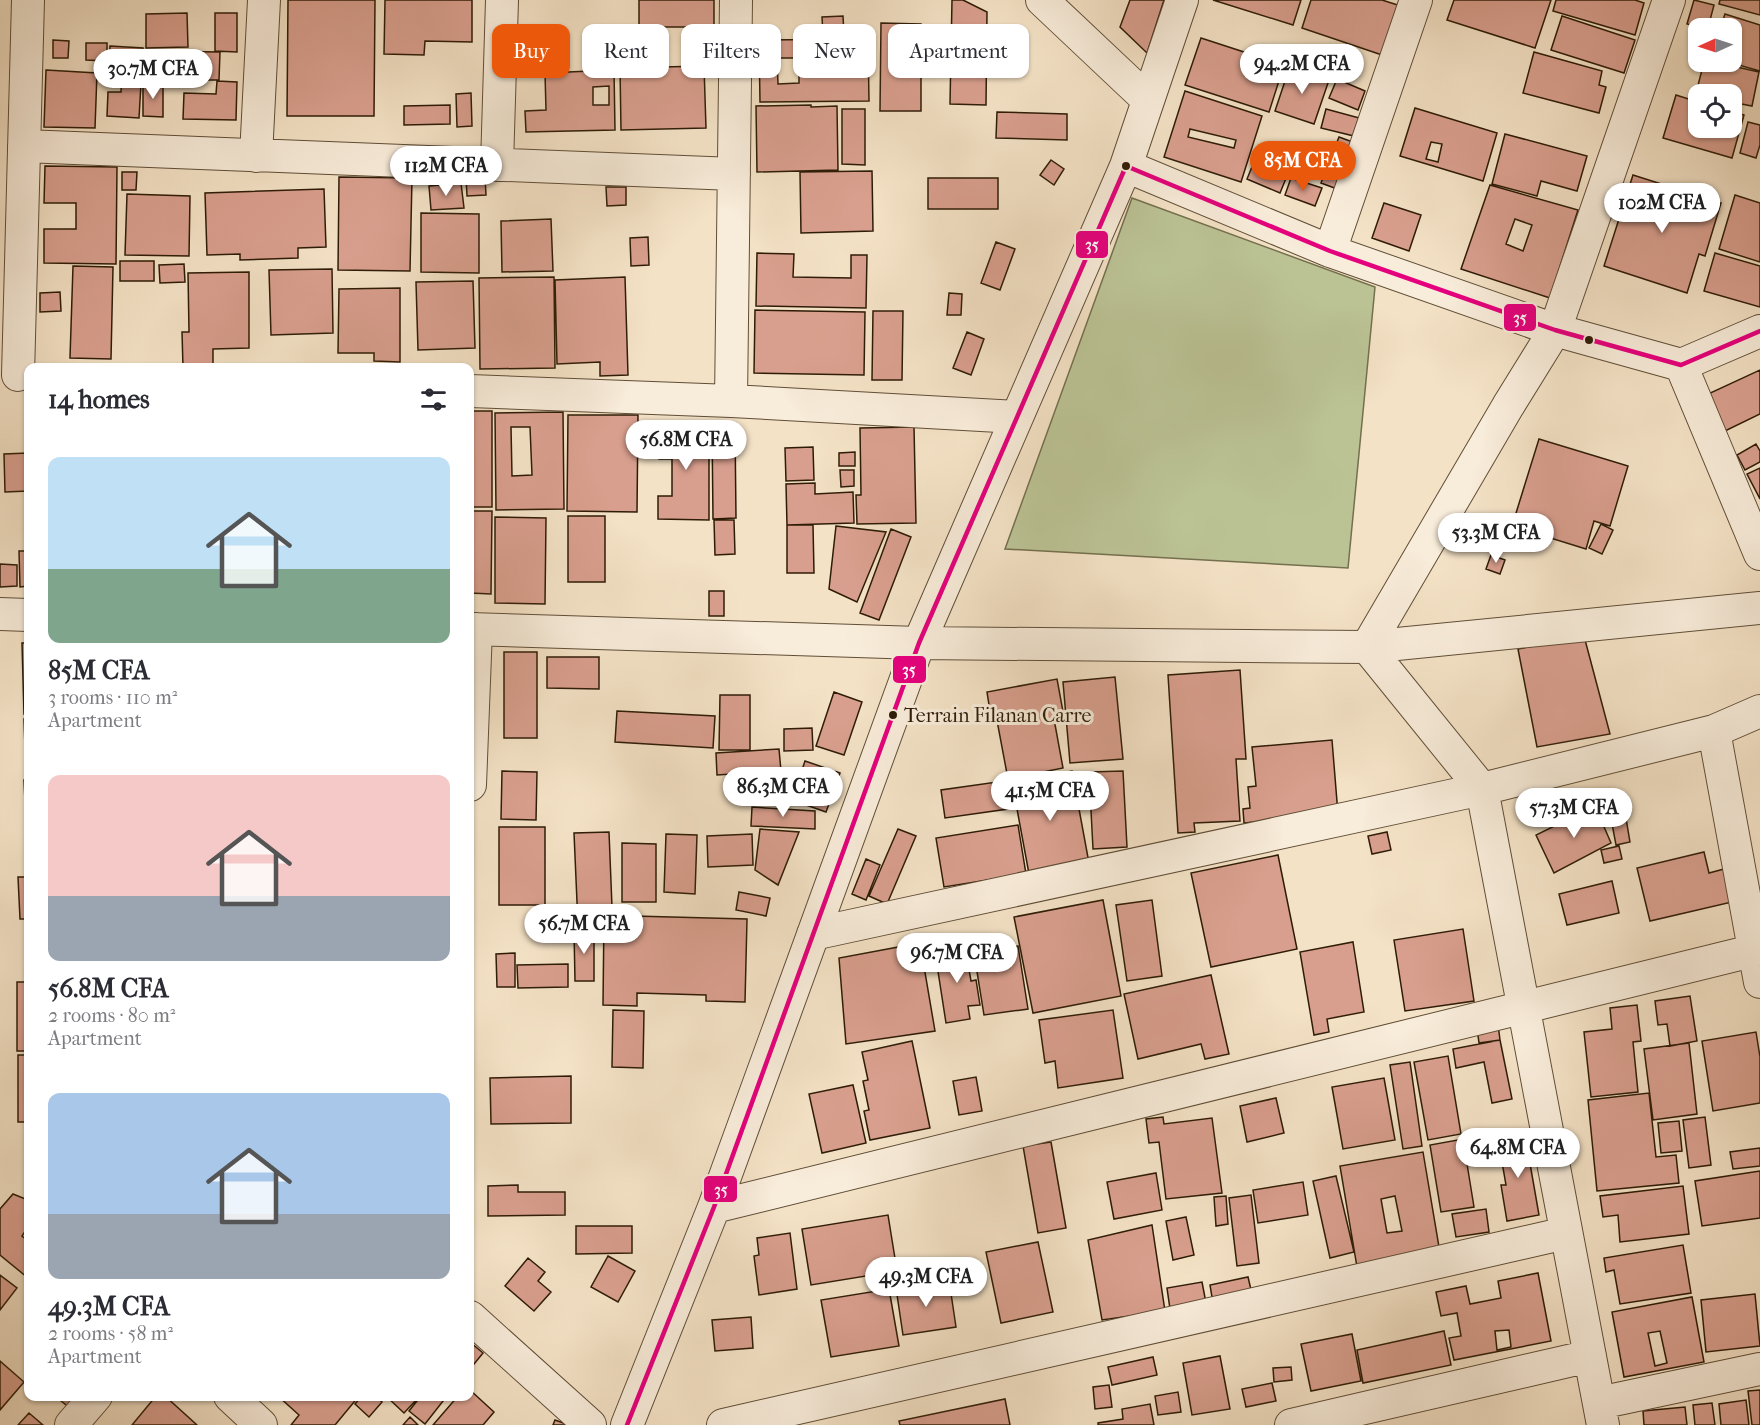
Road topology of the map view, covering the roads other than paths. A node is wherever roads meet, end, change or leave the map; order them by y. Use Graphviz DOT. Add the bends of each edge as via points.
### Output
graph roads {
  1 [pos="28,0"];
  2 [pos="264,0"];
  3 [pos="502,0"];
  4 [pos="736,0"];
  5 [pos="1042,0"];
  6 [pos="1182,0"];
  7 [pos="1416,0"];
  8 [pos="1669,0"];
  9 [pos="1148,100"];
  10 [pos="24,146"];
  11 [pos="256,156"];
  12 [pos="497,165"];
  13 [pos="1126,166"];
  14 [pos="734,174"];
  15 [pos="1330,251"];
  16 [pos="1555,330"];
  17 [pos="1760,331"];
  18 [pos="1681,365"];
  19 [pos="16,375"];
  20 [pos="474,391"];
  21 [pos="731,401"];
  22 [pos="1017,417"];
  23 [pos="1760,554"];
  24 [pos="1760,608"];
  25 [pos="0,614"];
  26 [pos="24,615"];
  27 [pos="474,629"];
  28 [pos="919,643"];
  29 [pos="1367,647"];
  30 [pos="1760,711"];
  31 [pos="1714,731"];
  32 [pos="1482,789"];
  33 [pos="813,934"];
  34 [pos="1757,949"];
  35 [pos="1760,982"];
  36 [pos="1523,1007"];
  37 [pos="714,1207"];
  38 [pos="1566,1233"];
  39 [pos="474,1321"];
  40 [pos="1590,1356"];
  41 [pos="1760,1369"];
  42 [pos="92,1401"];
  43 [pos="235,1401"];
  44 [pos="1601,1414"];
  45 [pos="71,1425"];
  46 [pos="261,1425"];
  47 [pos="590,1425"];
  48 [pos="627,1425"];
  49 [pos="723,1425"];
  50 [pos="1292,1425"];
  1 -- 10 [label="street"];
  2 -- 11 [label="street"];
  3 -- 12 [label="street"];
  4 -- 14 [label="street"];
  5 -- 9 [label="street"];
  6 -- 9 [label="street"];
  7 -- 15 [label="street"];
  8 -- 16 [label="street"];
  9 -- 13 [label="street"];
  10 -- 11 [label="street"];
  10 -- 19 [label="street"];
  11 -- 12 [label="street"];
  12 -- 14 [label="street"];
  13 -- 15 [label="street"];
  13 -- 22 [label="street"];
  14 -- 21 [label="street"];
  15 -- 16 [label="street"];
  16 -- 18 [label="street"];
  16 -- 29 [label="street"];
  17 -- 18 [label="street"];
  18 -- 23 [label="street"];
  20 -- 21 [label="street"];
  21 -- 22 [label="street"];
  22 -- 28 [label="street"];
  24 -- 29 [label="street"];
  25 -- 26 [label="street"];
  27 -- 28 [label="street"];
  28 -- 29 [label="street"];
  28 -- 33 [label="street"];
  29 -- 32 [label="street"];
  30 -- 31 [label="street"];
  31 -- 32 [label="street"];
  31 -- 34 [label="street"];
  32 -- 33 [label="street"];
  32 -- 36 [label="street"];
  33 -- 37 [label="street"];
  34 -- 35 [label="street"];
  34 -- 36 [label="street"];
  36 -- 37 [label="street"];
  36 -- 38 [label="street"];
  37 -- 48 [label="street"];
  38 -- 40 [label="street"];
  38 -- 49 [label="street"];
  39 -- 47 [label="street"];
  40 -- 44 [label="street"];
  40 -- 50 [label="street"];
  41 -- 44 [label="street"];
  42 -- 45 [label="street"];
  43 -- 46 [label="street"];
}
